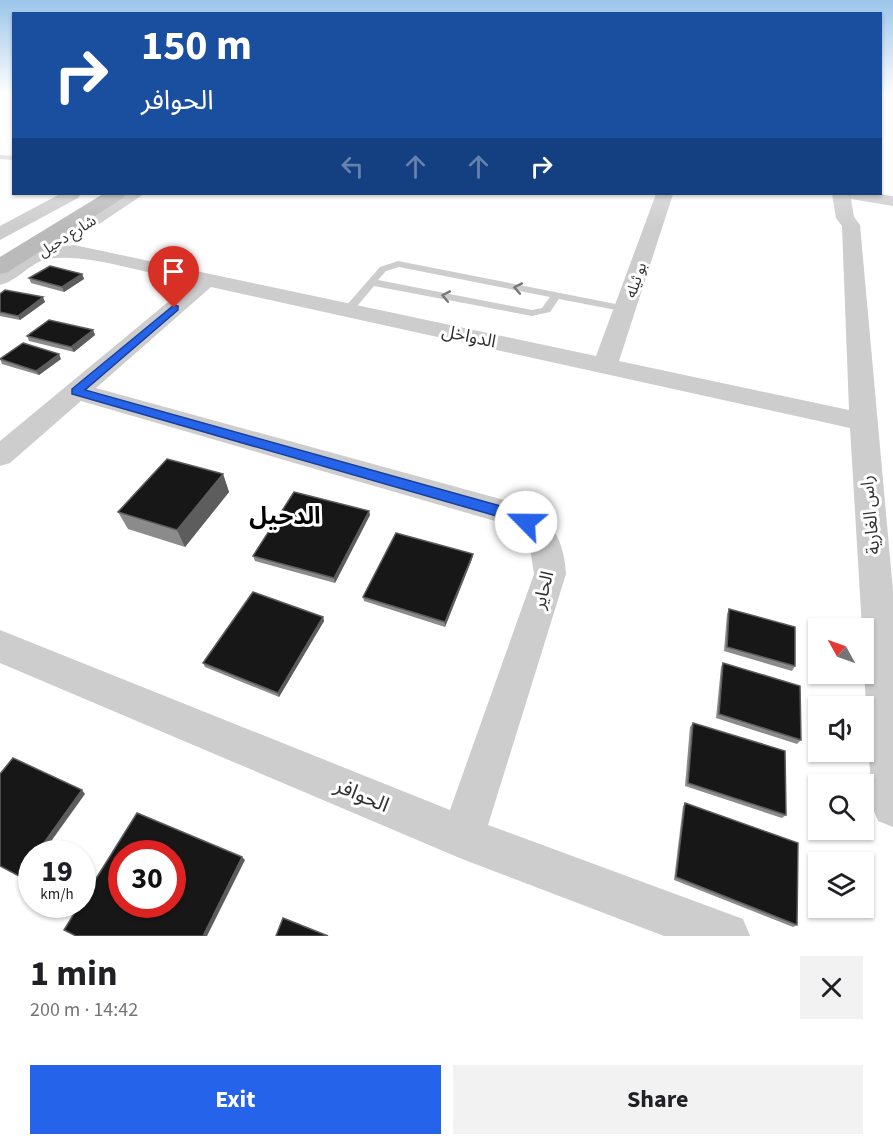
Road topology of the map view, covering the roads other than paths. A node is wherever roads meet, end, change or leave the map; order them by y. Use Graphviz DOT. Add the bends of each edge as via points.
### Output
graph roads {
  1 [pos="70,195"];
  2 [pos="134,195"];
  3 [pos="665,195"];
  4 [pos="852,195"];
  5 [pos="858,195"];
  6 [pos="105,196"];
  7 [pos="893,201"];
  8 [pos="0,234"];
  9 [pos="77,236"];
  10 [pos="38,255"];
  11 [pos="2,264"];
  12 [pos="207,280"];
  13 [pos="371,282"];
  14 [pos="557,295"];
  15 [pos="348,309"];
  16 [pos="626,309"];
  17 [pos="605,366"];
  18 [pos="76,391"];
  19 [pos="863,422"];
  20 [pos="0,456"];
  21 [pos="885,597"];
  22 [pos="0,646"];
  23 [pos="893,806"];
  24 [pos="462,837"];
  25 [pos="726,936"];
  1 -- 8 [label="street, شارع دحيل"];
  2 -- 9 [label="street, شارع دحيل"];
  3 -- 16 [label="street, بو ثيله"];
  4 -- 19 [label="street, راس الغارية"];
  5 -- 7 [label="street"];
  6 -- 9 [label="main road"];
  6 -- 11 [label="main road, شارع دحيل"];
  9 -- 10 [label="street, الدواخل"];
  9 -- 12 [label="street, الدواخل"];
  10 -- 11 [label="main road"];
  12 -- 15 [label="street, الدواخل"];
  12 -- 18 [label="street"];
  14 -- 13 [label="lane, one-way" via="398,264 386,267"];
  14 -- 13 [label="lane, one-way" via="546,310 532,313"];
  13 -- 15 [label="lane"];
  14 -- 16 [label="lane"];
  15 -- 17 [label="street, الدواخل"];
  16 -- 17 [label="street, بو ثيله"];
  17 -- 19 [label="street, الدواخل"];
  18 -- 20 [label="street"];
  18 -- 24 [label="street, الحاير" via="504,512 540,531 548,543 550,574"];
  19 -- 21 [label="street, راس الغارية"];
  21 -- 23 [label="street, راس الغارية"];
  22 -- 24 [label="street, الحوافر"];
  24 -- 25 [label="street, الحوافر"];
}
